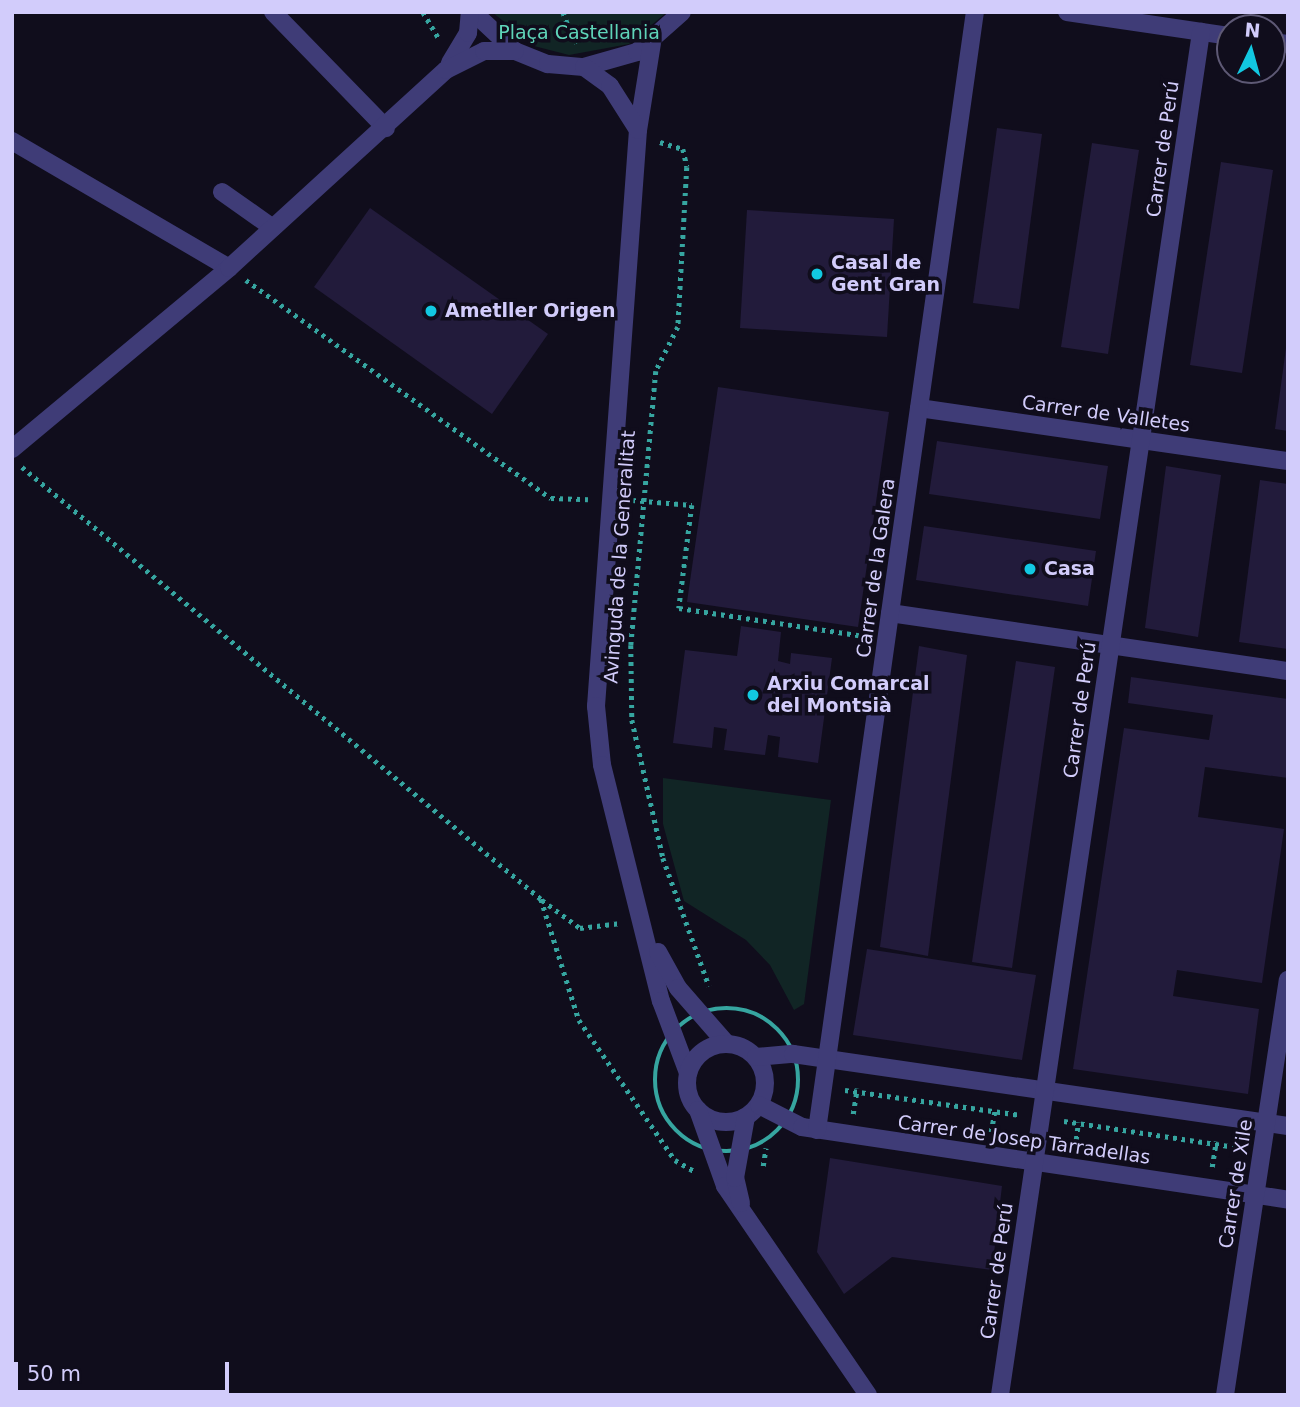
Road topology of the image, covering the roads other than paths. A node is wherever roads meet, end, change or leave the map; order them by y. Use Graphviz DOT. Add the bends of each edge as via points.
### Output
graph roads {
  1 [pos="272,12"];
  2 [pos="471,12"];
  3 [pos="682,12"];
  4 [pos="975,12"];
  5 [pos="1068,12"];
  6 [pos="1201,32"];
  7 [pos="1216,34"];
  8 [pos="652,43"];
  9 [pos="515,51"];
  10 [pos="584,68"];
  11 [pos="446,70"];
  12 [pos="386,128"];
  13 [pos="638,136"];
  14 [pos="12,141"];
  15 [pos="222,192"];
  16 [pos="273,228"];
  17 [pos="229,268"];
  18 [pos="919,408"];
  19 [pos="1141,440"];
  20 [pos="12,449"];
  21 [pos="1288,461"];
  22 [pos="890,613"];
  23 [pos="1110,646"];
  24 [pos="1288,671"];
  25 [pos="649,937"];
  26 [pos="1288,980"];
  27 [pos="726,1043"];
  28 [pos="756,1057"];
  29 [pos="828,1059"];
  30 [pos="688,1073"];
  31 [pos="1044,1091"];
  32 [pos="698,1110"];
  33 [pos="752,1111"];
  34 [pos="1266,1122"];
  35 [pos="1288,1126"];
  36 [pos="817,1130"];
  37 [pos="1034,1162"];
  38 [pos="1255,1195"];
  39 [pos="1288,1200"];
  40 [pos="742,1209"];
  41 [pos="867,1395"];
  42 [pos="1000,1395"];
  43 [pos="1225,1395"];
  1 -- 12 [label="street"];
  2 -- 9 [label="street"];
  2 -- 11 [label="street" via="468,33"];
  3 -- 8 [label="street"];
  4 -- 18 [label="street, Carrer de la Galera"];
  5 -- 6 [label="street"];
  6 -- 7 [label="street"];
  6 -- 19 [label="street, Carrer de Perú"];
  8 -- 10 [label="street" via="620,60"];
  8 -- 13 [label="street, Avinguda de la Generalitat"];
  9 -- 10 [label="street" via="548,64"];
  9 -- 11 [label="street" via="484,51"];
  10 -- 13 [label="street" via="610,86"];
  11 -- 12 [label="street"];
  12 -- 16 [label="street"];
  13 -- 25 [label="street, Avinguda de la Generalitat" via="596,706 602,765"];
  14 -- 17 [label="street"];
  15 -- 16 [label="street"];
  16 -- 17 [label="street"];
  17 -- 20 [label="street"];
  18 -- 19 [label="street, Carrer de Valletes"];
  18 -- 22 [label="street, Carrer de la Galera"];
  19 -- 21 [label="street, Carrer de Valletes"];
  19 -- 23 [label="street, Carrer de Perú"];
  22 -- 23 [label="street"];
  22 -- 29 [label="street, Carrer de la Galera"];
  23 -- 24 [label="street"];
  23 -- 31 [label="street, Carrer de Perú"];
  25 -- 27 [label="street, Avinguda de la Generalitat" via="698,1014"];
  25 -- 30 [label="street, Avinguda de la Generalitat"];
  26 -- 34 [label="street, Carrer de Xile"];
  27 -- 28 [label="street"];
  27 -- 30 [label="street" via="699,1054"];
  28 -- 29 [label="street" via="793,1054"];
  28 -- 33 [label="street" via="766,1080"];
  29 -- 31 [label="street"];
  29 -- 36 [label="street, Carrer de la Galera"];
  30 -- 32 [label="street" via="689,1096"];
  31 -- 34 [label="street"];
  31 -- 37 [label="street, Carrer de Perú"];
  32 -- 33 [label="street" via="724,1122"];
  32 -- 40 [label="street" via="720,1177"];
  33 -- 36 [label="street, Carrer de Josep Tarradellas"];
  33 -- 40 [label="street" via="735,1178"];
  34 -- 35 [label="street"];
  34 -- 38 [label="street, Carrer de Xile"];
  36 -- 37 [label="street, Carrer de Josep Tarradellas"];
  37 -- 38 [label="street, Carrer de Josep Tarradellas"];
  37 -- 42 [label="street, Carrer de Perú"];
  38 -- 39 [label="street, Carrer de Josep Tarradellas"];
  38 -- 43 [label="street, Carrer de Xile"];
  40 -- 41 [label="street"];
}
